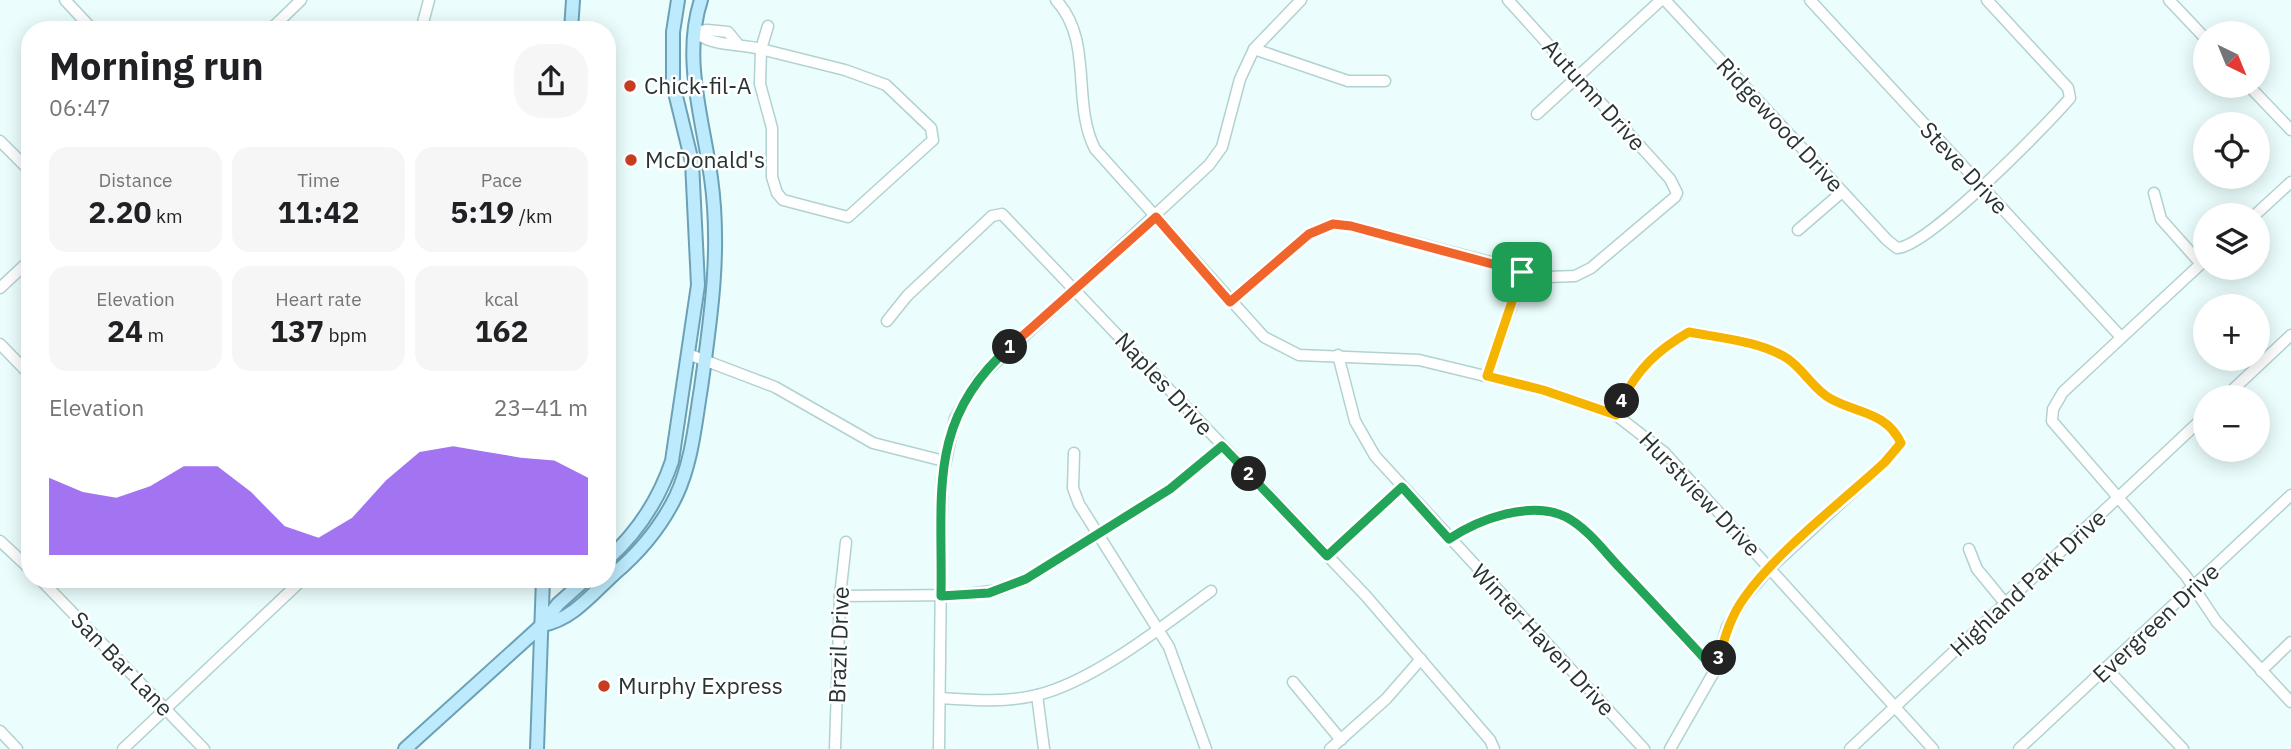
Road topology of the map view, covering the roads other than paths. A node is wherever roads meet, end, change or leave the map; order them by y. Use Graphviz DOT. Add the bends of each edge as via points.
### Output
graph roads {
  1 [pos="65,0"];
  2 [pos="301,0"];
  3 [pos="429,0"];
  4 [pos="573,0"];
  5 [pos="678,0"];
  6 [pos="701,0"];
  7 [pos="1056,0"];
  8 [pos="1301,0"];
  9 [pos="1508,0"];
  10 [pos="1663,0"];
  11 [pos="1810,0"];
  12 [pos="1987,0"];
  13 [pos="2169,0"];
  14 [pos="85,21"];
  15 [pos="279,21"];
  16 [pos="423,21"];
  17 [pos="572,21"];
  18 [pos="2193,25"];
  19 [pos="768,26"];
  20 [pos="673,32"];
  21 [pos="694,32"];
  22 [pos="761,49"];
  23 [pos="1254,49"];
  24 [pos="1577,77"];
  25 [pos="1385,81"];
  26 [pos="2260,98"];
  27 [pos="1537,114"];
  28 [pos="2291,130"];
  29 [pos="0,141"];
  30 [pos="21,162"];
  31 [pos="2291,182"];
  32 [pos="1981,187"];
  33 [pos="1842,192"];
  34 [pos="2154,193"];
  35 [pos="2268,203"];
  36 [pos="1156,217"];
  37 [pos="1798,230"];
  38 [pos="2193,252"];
  39 [pos="21,268"];
  40 [pos="2193,271"];
  41 [pos="1522,272"];
  42 [pos="0,288"];
  43 [pos="1075,290"];
  44 [pos="1230,302"];
  45 [pos="887,320"];
  46 [pos="2291,335"];
  47 [pos="2120,336"];
  48 [pos="0,344"];
  49 [pos="688,354"];
  50 [pos="1338,355"];
  51 [pos="705,359"];
  52 [pos="21,366"];
  53 [pos="1487,376"];
  54 [pos="2238,385"];
  55 [pos="1616,415"];
  56 [pos="2193,427"];
  57 [pos="1222,446"];
  58 [pos="1074,453"];
  59 [pos="944,461"];
  60 [pos="1402,487"];
  61 [pos="2291,495"];
  62 [pos="2119,497"];
  63 [pos="1098,535"];
  64 [pos="1449,539"];
  65 [pos="0,541"];
  66 [pos="846,542"];
  67 [pos="1969,549"];
  68 [pos="616,551"];
  69 [pos="1327,556"];
  70 [pos="21,560"];
  71 [pos="1770,568"];
  72 [pos="616,572"];
  73 [pos="49,588"];
  74 [pos="294,588"];
  75 [pos="543,588"];
  76 [pos="576,588"];
  77 [pos="598,588"];
  78 [pos="2193,589"];
  79 [pos="1211,591"];
  80 [pos="840,596"];
  81 [pos="941,596"];
  82 [pos="2006,603"];
  83 [pos="542,625"];
  84 [pos="1159,629"];
  85 [pos="2291,642"];
  86 [pos="1421,659"];
  87 [pos="2107,669"];
  88 [pos="1715,670"];
  89 [pos="2261,671"];
  90 [pos="1293,682"];
  91 [pos="1037,695"];
  92 [pos="940,698"];
  93 [pos="2291,702"];
  94 [pos="1896,707"];
  95 [pos="167,709"];
  96 [pos="1,734"];
  97 [pos="1341,740"];
  98 [pos="2022,748"];
  99 [pos="17,749"];
  100 [pos="123,749"];
  101 [pos="204,749"];
  102 [pos="405,749"];
  103 [pos="537,749"];
  104 [pos="835,749"];
  105 [pos="939,749"];
  106 [pos="1044,749"];
  107 [pos="1206,749"];
  108 [pos="1330,749"];
  109 [pos="1494,749"];
  110 [pos="1644,749"];
  111 [pos="1670,749"];
  112 [pos="1850,749"];
  113 [pos="1933,749"];
  114 [pos="2183,749"];
  1 -- 14 [label="street"];
  2 -- 15 [label="street"];
  3 -- 16 [label="street"];
  4 -- 17 [label="main road"];
  5 -- 20 [label="main road"];
  6 -- 21 [label="main road"];
  7 -- 36 [label="street, Hurstview Drive" via="1076,36 1086,132 1095,149"];
  8 -- 23 [label="street"];
  9 -- 24 [label="street, Autumn Drive"];
  10 -- 24 [label="street"];
  10 -- 33 [label="street, Ridgewood Drive"];
  11 -- 32 [label="street, Steve Drive"];
  12 -- 32 [label="street" via="2071,94"];
  13 -- 18 [label="street"];
  19 -- 22 [label="street"];
  20 -- 21 [label="main road"];
  20 -- 49 [label="main road" via="674,83 692,162 697,255 698,285"];
  21 -- 22 [label="street" via="706,41"];
  21 -- 51 [label="main road" via="695,80 716,226 716,288"];
  22 -- 22 [label="street" via="886,85 931,128 933,140 848,217 783,200 772,177 772,128 760,84"];
  23 -- 25 [label="street" via="1348,81"];
  23 -- 36 [label="street" via="1240,79 1222,147"];
  24 -- 27 [label="street"];
  24 -- 41 [label="street, Autumn Drive" via="1670,179 1677,193 1584,273 1556,278"];
  26 -- 28 [label="street"];
  29 -- 30 [label="street"];
  31 -- 35 [label="street"];
  32 -- 33 [label="street, Ridgewood Drive" via="1923,237 1897,248"];
  32 -- 47 [label="street, Steve Drive"];
  33 -- 37 [label="street"];
  34 -- 38 [label="street" via="2161,219"];
  36 -- 43 [label="street"];
  36 -- 44 [label="street, Hurstview Drive"];
  39 -- 42 [label="street"];
  40 -- 47 [label="street"];
  41 -- 44 [label="street" via="1333,224 1309,234"];
  41 -- 53 [label="street"];
  43 -- 45 [label="street, Naples Drive" via="996,213 906,296"];
  43 -- 57 [label="street, Naples Drive"];
  43 -- 59 [label="street" via="979,378 955,418"];
  44 -- 50 [label="street, Hurstview Drive" via="1264,337 1287,351"];
  46 -- 54 [label="street"];
  47 -- 62 [label="street" via="2063,392 2052,415 2056,427"];
  48 -- 52 [label="street"];
  49 -- 51 [label="street"];
  49 -- 68 [label="main road" via="666,478 649,512"];
  50 -- 53 [label="street, Hurstview Drive" via="1419,360"];
  50 -- 60 [label="street, Winter Haven Drive" via="1363,438"];
  51 -- 59 [label="street" via="775,387 873,443"];
  51 -- 72 [label="main road" via="691,450 676,495 657,530"];
  53 -- 55 [label="street, Hurstview Drive"];
  55 -- 71 [label="street, Hurstview Drive" via="1665,453"];
  55 -- 71 [label="street" via="1633,377 1665,346 1689,332 1746,343 1784,357 1804,371 1825,396 1852,411 1879,417 1894,428 1901,443 1885,462"];
  56 -- 62 [label="street, Highland Park Drive"];
  57 -- 63 [label="street" via="1170,489"];
  57 -- 69 [label="street, Naples Drive"];
  58 -- 63 [label="street" via="1073,488"];
  59 -- 81 [label="street"];
  60 -- 64 [label="street, Winter Haven Drive"];
  60 -- 69 [label="street"];
  61 -- 78 [label="street, Evergreen Drive"];
  62 -- 78 [label="street"];
  62 -- 82 [label="street, Highland Park Drive"];
  63 -- 81 [label="street" via="999,590"];
  63 -- 84 [label="street"];
  64 -- 88 [label="street" via="1500,516 1541,512 1566,517"];
  64 -- 110 [label="street, Winter Haven Drive"];
  65 -- 70 [label="street"];
  66 -- 80 [label="street, Brazil Drive"];
  67 -- 82 [label="street" via="1977,569"];
  69 -- 86 [label="street, Naples Drive"];
  71 -- 88 [label="street" via="1727,627"];
  71 -- 94 [label="street, Hurstview Drive"];
  73 -- 95 [label="street, San Bar Lane"];
  74 -- 95 [label="street"];
  75 -- 83 [label="main road"];
  76 -- 83 [label="main road"];
  77 -- 83 [label="main road" via="566,617"];
  78 -- 87 [label="street, Evergreen Drive"];
  78 -- 89 [label="street"];
  79 -- 84 [label="street"];
  80 -- 81 [label="street"];
  80 -- 104 [label="street, Brazil Drive"];
  81 -- 92 [label="street"];
  82 -- 94 [label="street, Highland Park Drive"];
  83 -- 102 [label="main road"];
  83 -- 103 [label="main road"];
  84 -- 91 [label="street" via="1090,672"];
  84 -- 107 [label="street" via="1179,668"];
  85 -- 89 [label="street"];
  86 -- 97 [label="street"];
  86 -- 109 [label="street, Naples Drive"];
  87 -- 98 [label="street, Evergreen Drive"];
  87 -- 114 [label="street"];
  88 -- 111 [label="street"];
  89 -- 93 [label="street"];
  90 -- 97 [label="street"];
  91 -- 92 [label="street" via="998,700"];
  91 -- 106 [label="street"];
  92 -- 105 [label="street"];
  94 -- 112 [label="street, Highland Park Drive"];
  94 -- 113 [label="street, Hurstview Drive"];
  95 -- 100 [label="street"];
  95 -- 101 [label="street, San Bar Lane"];
  96 -- 99 [label="street"];
  97 -- 108 [label="street"];
}
